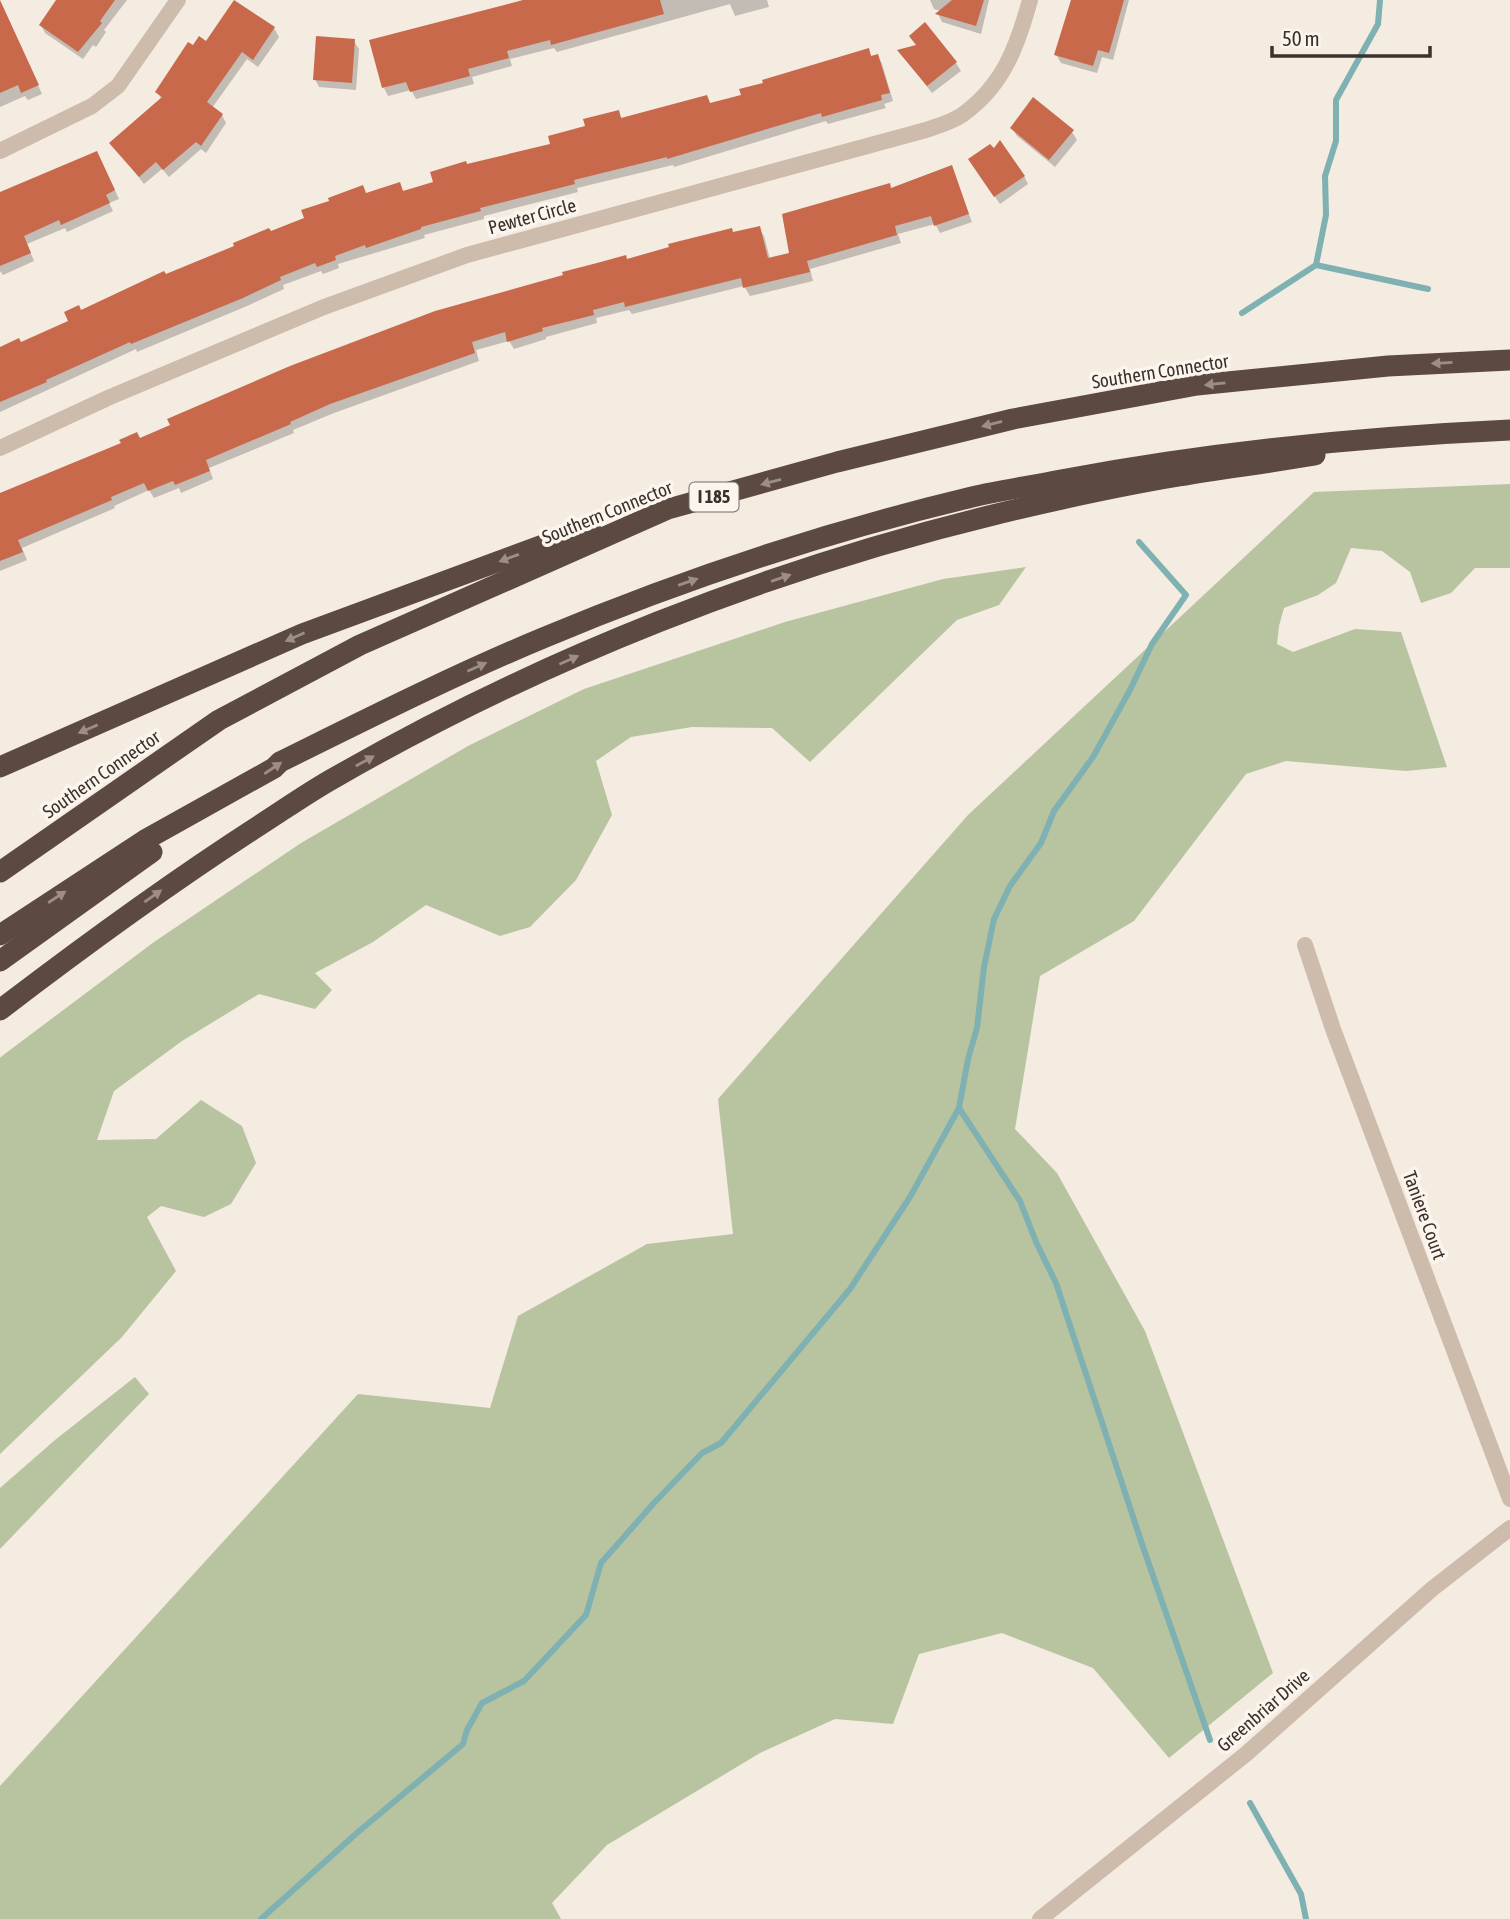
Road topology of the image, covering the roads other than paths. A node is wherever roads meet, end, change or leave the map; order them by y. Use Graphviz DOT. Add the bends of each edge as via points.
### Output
graph roads {
  1 [pos="178,0"];
  2 [pos="1030,0"];
  3 [pos="0,151"];
  4 [pos="1510,360"];
  5 [pos="1510,430"];
  6 [pos="1440,433"];
  7 [pos="0,448"];
  8 [pos="667,509"];
  9 [pos="0,767"];
  10 [pos="248,782"];
  11 [pos="0,872"];
  12 [pos="0,935"];
  13 [pos="1305,945"];
  14 [pos="0,961"];
  15 [pos="0,1010"];
  16 [pos="1510,1499"];
  17 [pos="1510,1528"];
  18 [pos="1040,1919"];
  1 -- 3 [label="street" via="118,86 92,106"];
  2 -- 7 [label="street, Pewter Circle" via="1018,42 994,87 960,117 467,255 324,307"];
  4 -- 8 [label="highway, Southern Connector / I 185, one-way" via="1388,366 1184,388 1013,419"];
  5 -- 6 [label="highway"];
  10 -- 6 [label="highway, one-way" via="406,699 543,638 681,584 824,538 973,497 1130,467 1292,444"];
  15 -- 6 [label="highway, one-way" via="177,878 331,779 491,695 654,625 821,564 998,514 1180,476"];
  8 -- 9 [label="highway, one-way" via="559,539 302,634"];
  8 -- 11 [label="highway, Southern Connector / I 185" via="360,645 219,720"];
  12 -- 10 [label="highway, one-way" via="145,840"];
  10 -- 14 [label="highway" via="209,815"];
  13 -- 16 [label="street, Taniere Court"];
  17 -- 18 [label="street, Greenbriar Drive" via="1432,1590 1246,1754"];
}
